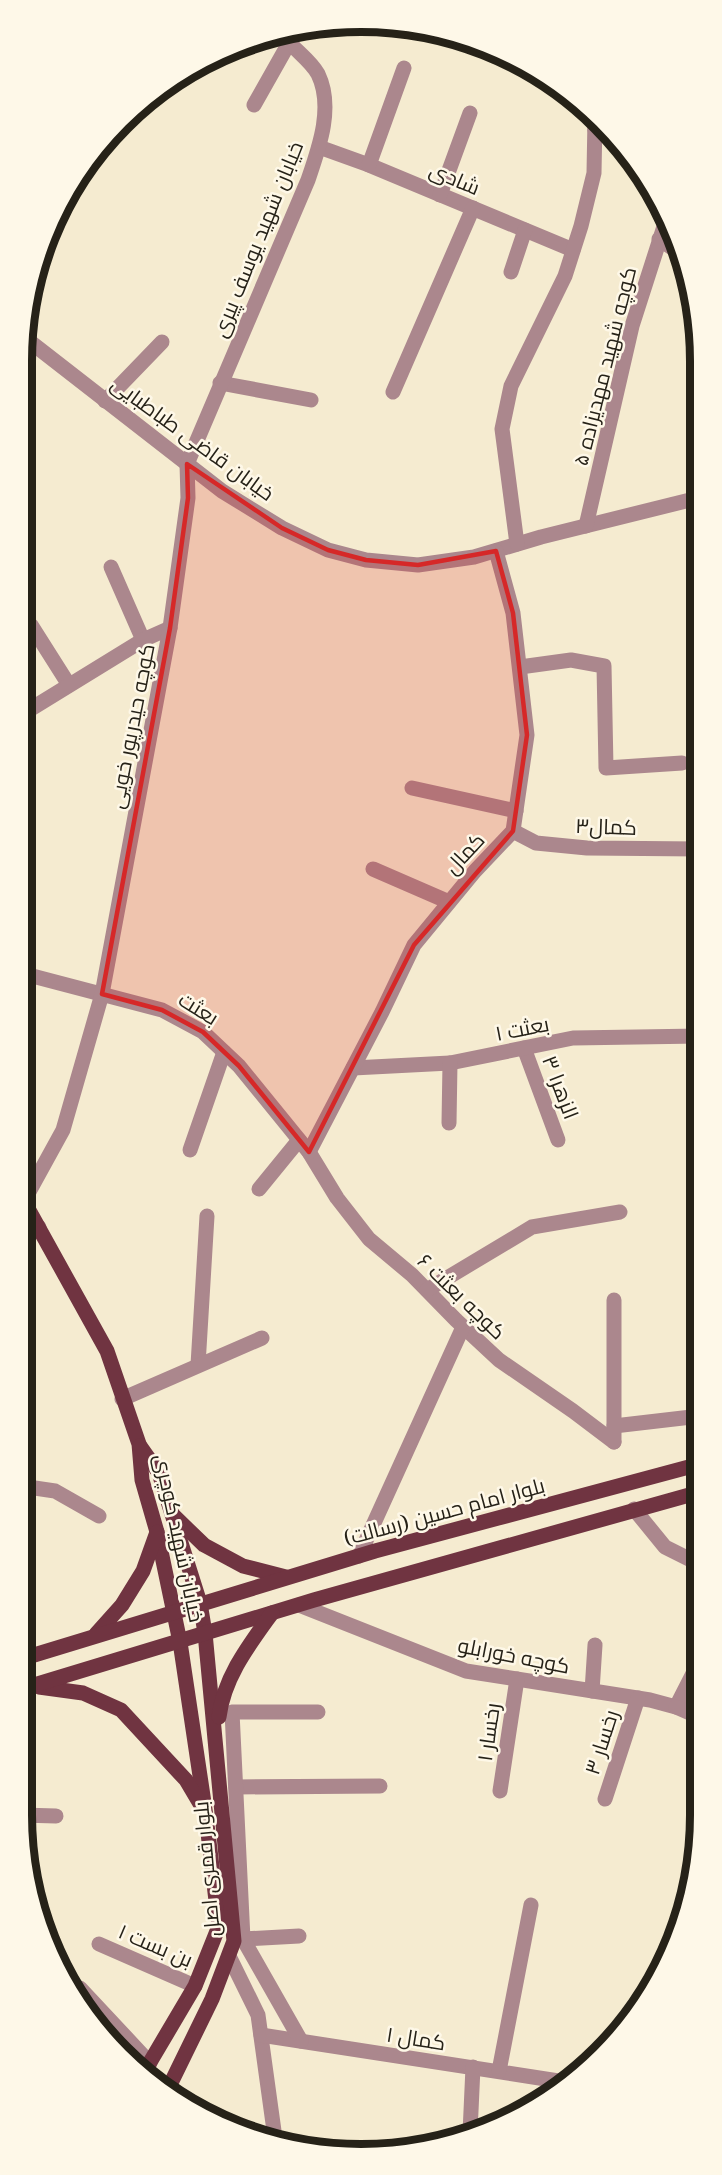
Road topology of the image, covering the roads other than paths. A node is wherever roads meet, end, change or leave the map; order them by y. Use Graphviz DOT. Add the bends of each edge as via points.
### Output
graph roads {
  1 [pos="288,40"];
  2 [pos="286,41"];
  3 [pos="404,68"];
  4 [pos="254,105"];
  5 [pos="470,113"];
  6 [pos="595,129"];
  7 [pos="319,147"];
  8 [pos="369,165"];
  9 [pos="440,195"];
  10 [pos="472,208"];
  11 [pos="662,228"];
  12 [pos="525,230"];
  13 [pos="659,239"];
  14 [pos="669,246"];
  15 [pos="573,250"];
  16 [pos="511,272"];
  17 [pos="162,342"];
  18 [pos="32,343"];
  19 [pos="220,383"];
  20 [pos="393,392"];
  21 [pos="311,400"];
  22 [pos="105,401"];
  23 [pos="187,464"];
  24 [pos="690,500"];
  25 [pos="586,526"];
  26 [pos="517,544"];
  27 [pos="496,551"];
  28 [pos="111,567"];
  29 [pos="32,627"];
  30 [pos="170,628"];
  31 [pos="143,640"];
  32 [pos="520,667"];
  33 [pos="69,686"];
  34 [pos="32,708"];
  35 [pos="682,763"];
  36 [pos="412,788"];
  37 [pos="516,811"];
  38 [pos="513,831"];
  39 [pos="690,849"];
  40 [pos="373,869"];
  41 [pos="448,902"];
  42 [pos="32,976"];
  43 [pos="102,994"];
  44 [pos="690,1036"];
  45 [pos="524,1048"];
  46 [pos="224,1052"];
  47 [pos="450,1064"];
  48 [pos="353,1068"];
  49 [pos="449,1123"];
  50 [pos="299,1140"];
  51 [pos="558,1140"];
  52 [pos="190,1150"];
  53 [pos="309,1152"];
  54 [pos="32,1181"];
  55 [pos="259,1189"];
  56 [pos="620,1212"];
  57 [pos="32,1215"];
  58 [pos="207,1216"];
  59 [pos="39,1227"];
  60 [pos="32,1228"];
  61 [pos="427,1290"];
  62 [pos="614,1300"];
  63 [pos="463,1327"];
  64 [pos="262,1338"];
  65 [pos="198,1365"];
  66 [pos="122,1399"];
  67 [pos="690,1417"];
  68 [pos="614,1426"];
  69 [pos="139,1444"];
  70 [pos="690,1467"];
  71 [pos="32,1488"];
  72 [pos="690,1495"];
  73 [pos="634,1509"];
  74 [pos="172,1515"];
  75 [pos="99,1516"];
  76 [pos="157,1532"];
  77 [pos="359,1556"];
  78 [pos="690,1560"];
  79 [pos="286,1577"];
  80 [pos="200,1603"];
  81 [pos="299,1605"];
  82 [pos="174,1612"];
  83 [pos="272,1613"];
  84 [pos="205,1633"];
  85 [pos="95,1635"];
  86 [pos="180,1642"];
  87 [pos="595,1645"];
  88 [pos="32,1655"];
  89 [pos="517,1679"];
  90 [pos="690,1680"];
  91 [pos="32,1686"];
  92 [pos="32,1688"];
  93 [pos="592,1691"];
  94 [pos="638,1698"];
  95 [pos="676,1707"];
  96 [pos="318,1712"];
  97 [pos="690,1714"];
  98 [pos="216,1744"];
  99 [pos="380,1786"];
  100 [pos="236,1787"];
  101 [pos="500,1791"];
  102 [pos="605,1798"];
  103 [pos="32,1815"];
  104 [pos="56,1816"];
  105 [pos="206,1816"];
  106 [pos="531,1905"];
  107 [pos="298,1936"];
  108 [pos="243,1939"];
  109 [pos="99,1944"];
  110 [pos="229,1956"];
  111 [pos="195,1986"];
  112 [pos="85,1994"];
  113 [pos="261,2035"];
  114 [pos="301,2041"];
  115 [pos="146,2063"];
  116 [pos="148,2066"];
  117 [pos="473,2067"];
  118 [pos="499,2072"];
  119 [pos="555,2080"];
  120 [pos="171,2083"];
  121 [pos="470,2125"];
  122 [pos="274,2131"];
  1 -- 7 [label="street, خیابان شهید یوسف پیری" via="318,75 324,95"];
  2 -- 4 [label="street"];
  3 -- 8 [label="street"];
  5 -- 9 [label="street"];
  6 -- 15 [label="street" via="594,173"];
  7 -- 8 [label="street, شادی"];
  7 -- 19 [label="street, خیابان شهید یوسف پیری"];
  8 -- 9 [label="street, شادی"];
  9 -- 10 [label="street, شادی"];
  10 -- 12 [label="street, شادی"];
  10 -- 20 [label="street"];
  11 -- 13 [label="street, کوچه شهید مهدیزاده ۵"];
  12 -- 15 [label="street, شادی"];
  12 -- 16 [label="street"];
  13 -- 14 [label="street"];
  13 -- 25 [label="street, کوچه شهید مهدیزاده ۵" via="632,326"];
  15 -- 26 [label="street" via="565,276 511,387 502,429"];
  17 -- 22 [label="street"];
  18 -- 22 [label="street, خیابان قاضی طباطبایی"];
  19 -- 21 [label="street"];
  19 -- 23 [label="street, خیابان شهید یوسف پیری"];
  22 -- 23 [label="street, خیابان قاضی طباطبایی"];
  23 -- 27 [label="street, خیابان قاضی طباطبایی" via="282,528 328,550 366,560 418,565"];
  23 -- 30 [label="street, کوچه حیدرپور خویی" via="188,498"];
  24 -- 25 [label="street, خیابان قاضی طباطبایی"];
  25 -- 26 [label="street, خیابان قاضی طباطبایی"];
  26 -- 27 [label="street, خیابان قاضی طباطبایی"];
  27 -- 32 [label="street, کمال" via="513,613"];
  28 -- 31 [label="street"];
  29 -- 33 [label="street"];
  30 -- 31 [label="street"];
  30 -- 43 [label="street, کوچه حیدرپور خویی"];
  31 -- 33 [label="street"];
  32 -- 35 [label="street" via="571,660 604,666 606,768"];
  32 -- 37 [label="street, کمال" via="528,735"];
  33 -- 34 [label="street"];
  36 -- 37 [label="street"];
  37 -- 38 [label="street, کمال"];
  38 -- 39 [label="street, کمال۳" via="536,843 587,848"];
  38 -- 41 [label="street, کمال"];
  40 -- 41 [label="street"];
  41 -- 48 [label="street, کمال" via="414,945"];
  42 -- 43 [label="street, بعثت"];
  43 -- 46 [label="street, بعثت" via="162,1010 203,1032"];
  43 -- 54 [label="street, کوچه حیدرپور خویی" via="63,1130"];
  44 -- 45 [label="street, بعثت ۱" via="573,1038"];
  45 -- 47 [label="street, بعثت ۱"];
  45 -- 51 [label="street, الزهرا ۳"];
  46 -- 50 [label="street, بعثت"];
  46 -- 52 [label="street"];
  47 -- 48 [label="street, بعثت ۱"];
  47 -- 49 [label="street"];
  48 -- 53 [label="street, کمال"];
  50 -- 53 [label="street, بعثت"];
  50 -- 55 [label="street"];
  53 -- 61 [label="street, کوچه بعثت ۶" via="369,1239"];
  56 -- 61 [label="street" via="532,1227"];
  57 -- 59 [label="main road, خیابان شهید کوچری"];
  58 -- 65 [label="street"];
  59 -- 60 [label="street"];
  59 -- 66 [label="main road, خیابان شهید کوچری" via="106,1352"];
  61 -- 63 [label="street, کوچه بعثت ۶"];
  62 -- 68 [label="street"];
  63 -- 68 [label="street, کوچه بعثت ۶" via="499,1360 614,1442"];
  63 -- 77 [label="street"];
  64 -- 65 [label="street"];
  65 -- 66 [label="street"];
  66 -- 69 [label="main road, خیابان شهید کوچری"];
  67 -- 68 [label="street"];
  69 -- 74 [label="main road, خیابان شهید کوچری" via="159,1473"];
  69 -- 76 [label="main road, خیابان شهید کوچری" via="142,1480"];
  70 -- 77 [label="main road, بلوار امام حسین (رسالت)"];
  71 -- 75 [label="street" via="55,1491"];
  72 -- 73 [label="main road"];
  73 -- 78 [label="street" via="665,1547"];
  73 -- 81 [label="main road"];
  74 -- 79 [label="main road" via="204,1545 243,1566"];
  74 -- 80 [label="main road, خیابان شهید کوچری"];
  76 -- 82 [label="main road, خیابان شهید کوچری"];
  76 -- 85 [label="main road" via="143,1570 122,1605"];
  77 -- 79 [label="main road, بلوار امام حسین (رسالت)"];
  79 -- 80 [label="main road, بلوار امام حسین (رسالت)"];
  80 -- 82 [label="main road, بلوار امام حسین (رسالت)"];
  80 -- 84 [label="main road, خیابان شهید کوچری"];
  81 -- 83 [label="main road"];
  81 -- 89 [label="street, کوچه خورابلو" via="466,1671"];
  82 -- 85 [label="main road, بلوار امام حسین (رسالت)"];
  82 -- 86 [label="main road, خیابان شهید کوچری"];
  83 -- 84 [label="main road"];
  83 -- 98 [label="main road" via="244,1653 222,1696"];
  84 -- 86 [label="main road"];
  84 -- 98 [label="main road, بلوار قمری اصل"];
  85 -- 88 [label="main road, بلوار امام حسین (رسالت)"];
  86 -- 91 [label="main road"];
  86 -- 105 [label="main road, بلوار قمری اصل"];
  87 -- 93 [label="street"];
  89 -- 93 [label="street, کوچه خورابلو"];
  89 -- 101 [label="street, رخسار ۱"];
  90 -- 95 [label="street"];
  92 -- 105 [label="main road" via="83,1693 121,1710 186,1780"];
  93 -- 94 [label="street, کوچه خورابلو"];
  94 -- 95 [label="street, کوچه خورابلو"];
  94 -- 102 [label="street, رخسار ۳"];
  95 -- 97 [label="street, کوچه خورابلو"];
  96 -- 100 [label="street" via="232,1712"];
  98 -- 110 [label="main road, بلوار قمری اصل" via="234,1941"];
  99 -- 100 [label="street"];
  100 -- 108 [label="street"];
  103 -- 104 [label="street"];
  105 -- 111 [label="main road, بلوار قمری اصل" via="219,1926"];
  106 -- 118 [label="street"];
  107 -- 108 [label="street"];
  108 -- 114 [label="street"];
  109 -- 111 [label="street, بن بست ۱"];
  110 -- 113 [label="street" via="258,2015"];
  110 -- 120 [label="main road, بلوار قمری اصل"];
  111 -- 116 [label="main road, بلوار قمری اصل"];
  112 -- 115 [label="street"];
  113 -- 114 [label="street, کمال ۱"];
  113 -- 122 [label="street"];
  114 -- 117 [label="street, کمال ۱"];
  117 -- 118 [label="street, کمال ۱"];
  117 -- 121 [label="street"];
  118 -- 119 [label="street, کمال ۱"];
}
